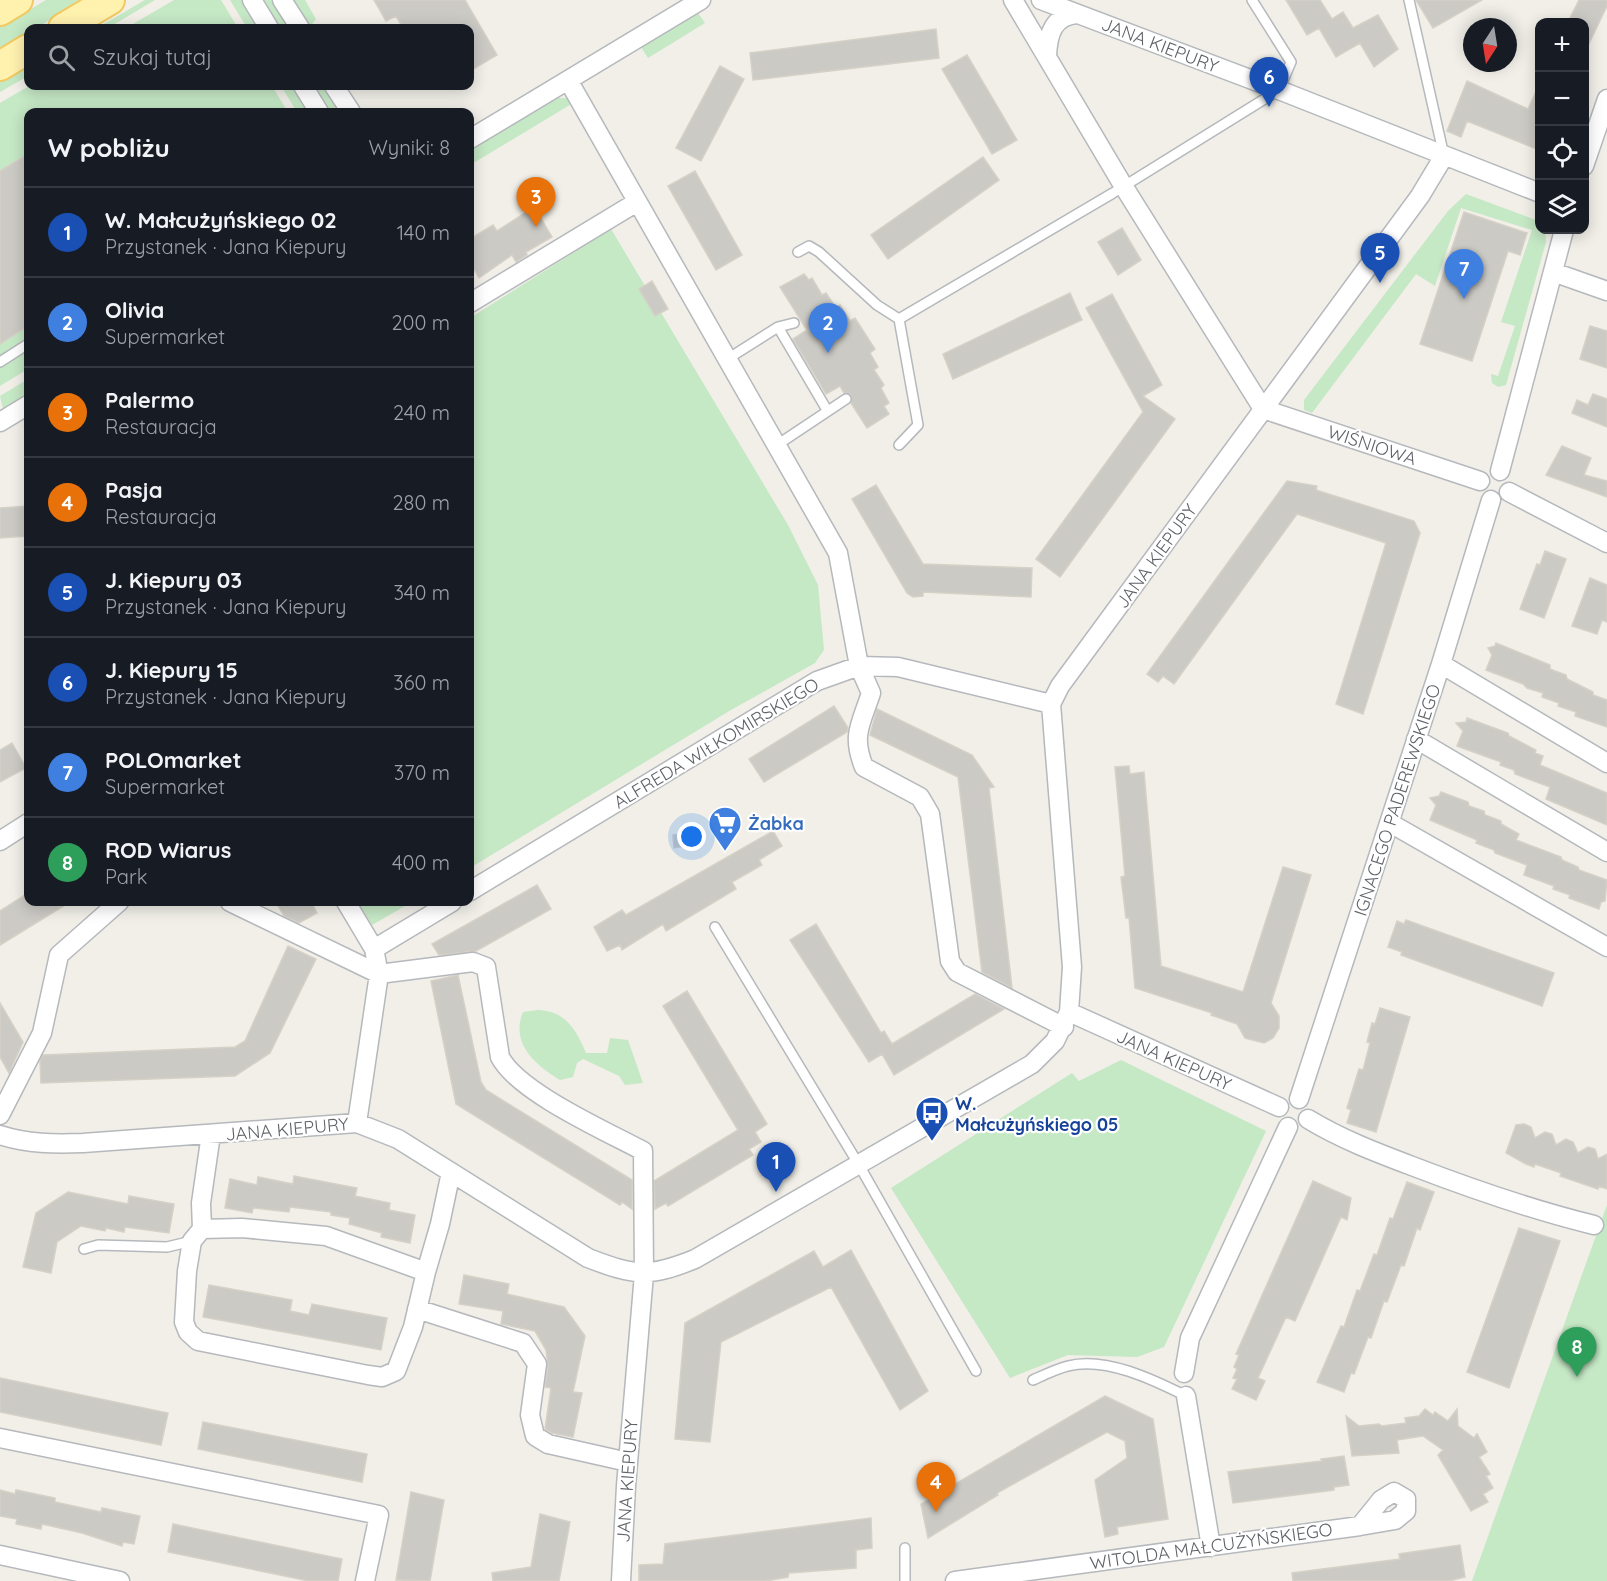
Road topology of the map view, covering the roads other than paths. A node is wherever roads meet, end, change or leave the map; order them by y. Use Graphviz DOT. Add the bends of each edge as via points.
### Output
graph roads {
  1 [pos="18,0"];
  2 [pos="110,0"];
  3 [pos="252,0"];
  4 [pos="282,0"];
  5 [pos="701,0"];
  6 [pos="1013,0"];
  7 [pos="1041,0"];
  8 [pos="1252,0"];
  9 [pos="1409,0"];
  10 [pos="0,11"];
  11 [pos="1077,14"];
  12 [pos="70,24"];
  13 [pos="267,24"];
  14 [pos="297,24"];
  15 [pos="24,51"];
  16 [pos="1047,56"];
  17 [pos="0,66"];
  18 [pos="568,80"];
  19 [pos="305,90"];
  20 [pos="337,90"];
  21 [pos="1279,90"];
  22 [pos="317,108"];
  23 [pos="348,108"];
  24 [pos="1606,108"];
  25 [pos="474,138"];
  26 [pos="1589,153"];
  27 [pos="1444,156"];
  28 [pos="1124,187"];
  29 [pos="1535,191"];
  30 [pos="637,202"];
  31 [pos="1563,234"];
  32 [pos="798,252"];
  33 [pos="1553,272"];
  34 [pos="1607,291"];
  35 [pos="474,301"];
  36 [pos="899,319"];
  37 [pos="794,323"];
  38 [pos="778,327"];
  39 [pos="24,347"];
  40 [pos="729,358"];
  41 [pos="0,362"];
  42 [pos="846,399"];
  43 [pos="24,407"];
  44 [pos="1263,409"];
  45 [pos="827,411"];
  46 [pos="0,422"];
  47 [pos="777,445"];
  48 [pos="899,445"];
  49 [pos="1500,471"];
  50 [pos="1480,482"];
  51 [pos="1509,492"];
  52 [pos="1491,500"];
  53 [pos="1607,543"];
  54 [pos="1441,664"];
  55 [pos="859,666"];
  56 [pos="1051,704"];
  57 [pos="1416,739"];
  58 [pos="1607,763"];
  59 [pos="1390,823"];
  60 [pos="24,826"];
  61 [pos="0,841"];
  62 [pos="1607,852"];
  63 [pos="474,889"];
  64 [pos="114,906"];
  65 [pos="238,906"];
  66 [pos="348,906"];
  67 [pos="445,906"];
  68 [pos="715,927"];
  69 [pos="1606,944"];
  70 [pos="374,949"];
  71 [pos="379,974"];
  72 [pos="1066,1020"];
  73 [pos="1299,1099"];
  74 [pos="1279,1107"];
  75 [pos="0,1115"];
  76 [pos="1308,1119"];
  77 [pos="357,1122"];
  78 [pos="1288,1127"];
  79 [pos="211,1134"];
  80 [pos="0,1135"];
  81 [pos="859,1165"];
  82 [pos="451,1172"];
  83 [pos="1594,1225"];
  84 [pos="197,1235"];
  85 [pos="84,1249"];
  86 [pos="426,1272"];
  87 [pos="644,1274"];
  88 [pos="417,1309"];
  89 [pos="976,1371"];
  90 [pos="1184,1373"];
  91 [pos="1033,1380"];
  92 [pos="1186,1396"];
  93 [pos="0,1438"];
  94 [pos="628,1462"];
  95 [pos="1360,1526"];
  96 [pos="1211,1547"];
  97 [pos="905,1548"];
  98 [pos="0,1555"];
  99 [pos="120,1581"];
  100 [pos="365,1581"];
  101 [pos="621,1581"];
  102 [pos="905,1581"];
  103 [pos="955,1581"];
  1 -- 10 [label="main road"];
  2 -- 12 [label="main road"];
  3 -- 13 [label="street"];
  4 -- 14 [label="street"];
  5 -- 18 [label="street"];
  6 -- 16 [label="street"];
  7 -- 11 [label="street, JANA KIEPURY"];
  8 -- 21 [label="lane" via="1291,62"];
  9 -- 27 [label="lane"];
  11 -- 16 [label="street" via="1065,15 1055,23 1047,41"];
  11 -- 21 [label="street, JANA KIEPURY"];
  15 -- 17 [label="main road"];
  16 -- 28 [label="street"];
  18 -- 25 [label="street"];
  18 -- 30 [label="street"];
  19 -- 22 [label="street"];
  20 -- 23 [label="street"];
  21 -- 27 [label="street, JANA KIEPURY"];
  21 -- 28 [label="lane"];
  24 -- 26 [label="street"];
  27 -- 29 [label="street, JANA KIEPURY"];
  27 -- 44 [label="street, JANA KIEPURY" via="1420,196"];
  28 -- 36 [label="lane"];
  28 -- 44 [label="street"];
  30 -- 35 [label="street"];
  30 -- 40 [label="street"];
  31 -- 33 [label="street"];
  32 -- 36 [label="lane" via="809,246 819,252 877,305"];
  33 -- 34 [label="street"];
  33 -- 49 [label="street"];
  36 -- 48 [label="lane" via="918,425"];
  37 -- 38 [label="lane"];
  38 -- 40 [label="lane"];
  38 -- 45 [label="lane"];
  39 -- 41 [label="lane"];
  40 -- 47 [label="street"];
  42 -- 45 [label="lane"];
  43 -- 46 [label="street"];
  44 -- 50 [label="street, WIŚNIOWA"];
  44 -- 56 [label="street, JANA KIEPURY" via="1060,686"];
  45 -- 47 [label="lane"];
  47 -- 55 [label="street" via="838,554"];
  49 -- 50 [label="street" via="1488,472"];
  49 -- 51 [label="street" via="1508,478"];
  50 -- 52 [label="street" via="1480,491"];
  51 -- 52 [label="street" via="1501,500"];
  51 -- 53 [label="street"];
  52 -- 54 [label="street, IGNACEGO PADEREWSKIEGO"];
  54 -- 57 [label="street, IGNACEGO PADEREWSKIEGO"];
  54 -- 58 [label="street"];
  55 -- 56 [label="street" via="898,667"];
  55 -- 63 [label="street, ALFREDA WIŁKOMIRSKIEGO" via="818,681"];
  55 -- 72 [label="street" via="871,693 856,749 864,767 920,797 930,814 950,961 957,972"];
  56 -- 72 [label="street" via="1072,968"];
  57 -- 59 [label="street, IGNACEGO PADEREWSKIEGO"];
  57 -- 62 [label="street"];
  59 -- 69 [label="street"];
  59 -- 73 [label="street, IGNACEGO PADEREWSKIEGO"];
  60 -- 61 [label="street"];
  64 -- 75 [label="street" via="59,955 42,1033"];
  65 -- 71 [label="street"];
  66 -- 70 [label="street"];
  67 -- 70 [label="street"];
  68 -- 81 [label="lane"];
  70 -- 71 [label="street"];
  71 -- 77 [label="street"];
  71 -- 87 [label="street" via="473,962 486,967 500,1057 506,1070 643,1151"];
  72 -- 74 [label="street, JANA KIEPURY"];
  72 -- 81 [label="street, JANA KIEPURY" via="1055,1041 1032,1064"];
  73 -- 74 [label="street" via="1288,1099"];
  73 -- 76 [label="street" via="1309,1109"];
  74 -- 78 [label="street" via="1281,1121"];
  76 -- 78 [label="street" via="1302,1126"];
  76 -- 83 [label="street" via="1338,1137 1449,1180 1545,1213"];
  77 -- 79 [label="street, JANA KIEPURY"];
  77 -- 82 [label="street, JANA KIEPURY" via="398,1139"];
  78 -- 90 [label="street" via="1190,1338"];
  79 -- 80 [label="street, JANA KIEPURY" via="42,1144"];
  79 -- 84 [label="street"];
  81 -- 87 [label="street, JANA KIEPURY" via="695,1259"];
  81 -- 89 [label="lane"];
  82 -- 86 [label="street"];
  82 -- 87 [label="street, JANA KIEPURY" via="588,1258"];
  84 -- 85 [label="lane" via="166,1247 98,1245"];
  84 -- 86 [label="street" via="242,1228 326,1236"];
  84 -- 88 [label="street" via="187,1271 184,1322 198,1341 382,1377 396,1371"];
  86 -- 88 [label="street"];
  87 -- 94 [label="street, JANA KIEPURY"];
  88 -- 94 [label="street" via="523,1343 537,1364 530,1415 536,1436 565,1449"];
  91 -- 92 [label="lane" via="1069,1365 1095,1365 1142,1374"];
  92 -- 96 [label="street"];
  93 -- 100 [label="street" via="379,1515"];
  94 -- 101 [label="street, JANA KIEPURY"];
  95 -- 96 [label="street, WITOLDA MAŁCUŻYŃSKIEGO"];
  96 -- 103 [label="street, WITOLDA MAŁCUŻYŃSKIEGO"];
  97 -- 102 [label="lane"];
  98 -- 99 [label="street"];
}
